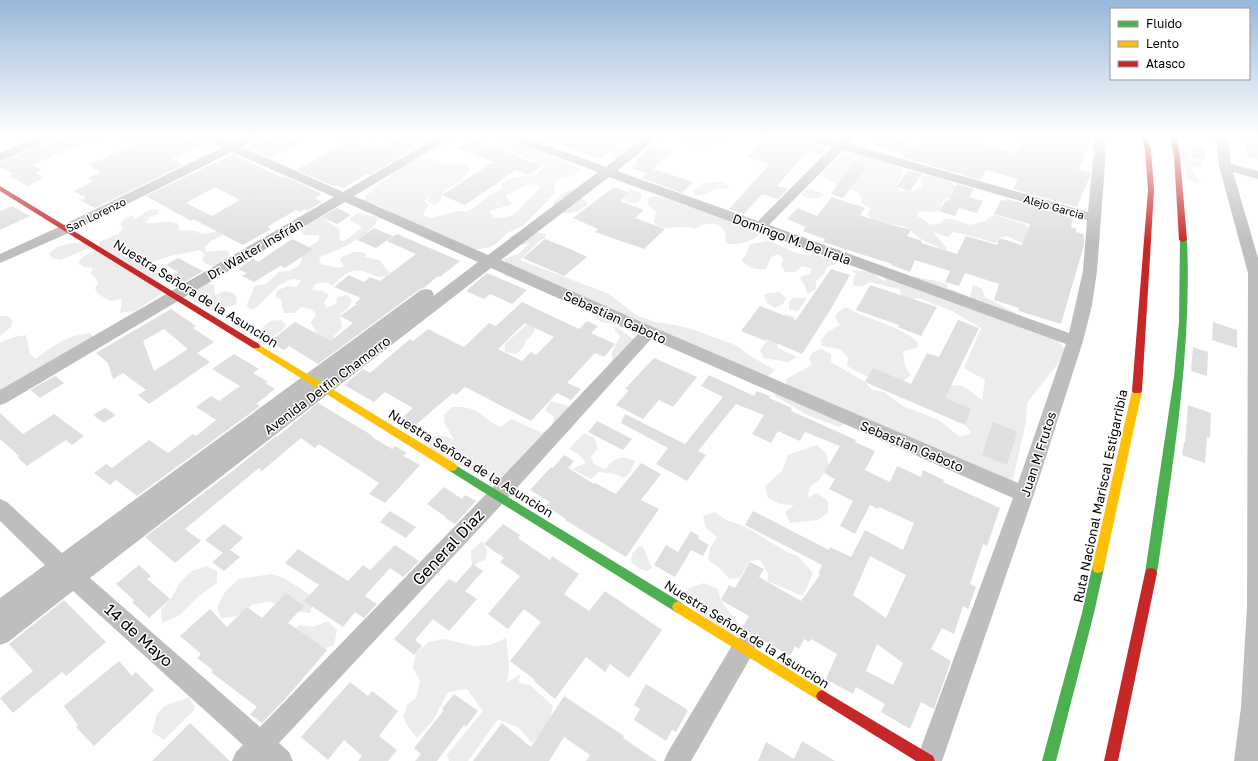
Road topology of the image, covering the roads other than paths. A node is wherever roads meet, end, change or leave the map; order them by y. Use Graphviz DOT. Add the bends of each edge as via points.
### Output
graph roads {
  1 [pos="184,172"];
  2 [pos="285,172"];
  3 [pos="387,172"];
  4 [pos="600,172"];
  5 [pos="606,172"];
  6 [pos="815,172"];
  7 [pos="930,172"];
  8 [pos="1098,172"];
  9 [pos="1150,172"];
  10 [pos="1179,172"];
  11 [pos="1227,172"];
  12 [pos="1245,172"];
  13 [pos="1258,175"];
  14 [pos="0,188"];
  15 [pos="343,197"];
  16 [pos="1094,218"];
  17 [pos="760,227"];
  18 [pos="66,229"];
  19 [pos="484,258"];
  20 [pos="0,259"];
  21 [pos="1257,273"];
  22 [pos="175,295"];
  23 [pos="649,332"];
  24 [pos="1257,334"];
  25 [pos="1075,340"];
  26 [pos="317,384"];
  27 [pos="0,398"];
  28 [pos="1024,494"];
  29 [pos="498,495"];
  30 [pos="0,508"];
  31 [pos="67,571"];
  32 [pos="1258,607"];
  33 [pos="0,611"];
  34 [pos="0,634"];
  35 [pos="744,647"];
  36 [pos="262,744"];
  37 [pos="246,761"];
  38 [pos="280,761"];
  39 [pos="677,761"];
  40 [pos="928,761"];
  41 [pos="1049,761"];
  42 [pos="1111,761"];
  43 [pos="1247,761"];
  1 -- 18 [label="street, San Lorenzo"];
  2 -- 15 [label="street, Sebastian Gaboto"];
  3 -- 15 [label="street, Dr. Walter Insfrán"];
  4 -- 19 [label="street, Avenida Delfin Chamorro"];
  5 -- 17 [label="street, Domingo M. De Irala"];
  6 -- 17 [label="street"];
  7 -- 16 [label="street, Alejo Garcia"];
  8 -- 16 [label="street, Juan M Frutos"];
  9 -- 41 [label="main road, Ruta Nacional Mariscal Estigarribia" via="1152,190 1136,398 1088,613"];
  10 -- 42 [label="main road" via="1185,267 1182,343 1174,414 1151,572"];
  11 -- 21 [label="street"];
  12 -- 13 [label="street"];
  14 -- 18 [label="main road, Nuestra Señora de la Asuncion"];
  15 -- 19 [label="street, Sebastian Gaboto"];
  15 -- 22 [label="street, Dr. Walter Insfrán"];
  16 -- 25 [label="street, Juan M Frutos" via="1090,271"];
  17 -- 25 [label="street, Domingo M. De Irala"];
  18 -- 20 [label="street, San Lorenzo"];
  18 -- 22 [label="main road, Nuestra Señora de la Asuncion"];
  19 -- 23 [label="street, Sebastian Gaboto"];
  19 -- 26 [label="street, Avenida Delfin Chamorro"];
  21 -- 24 [label="street"];
  22 -- 26 [label="main road, Nuestra Señora de la Asuncion"];
  22 -- 27 [label="street, Dr. Walter Insfrán"];
  23 -- 28 [label="street, Sebastian Gaboto"];
  23 -- 29 [label="street, General Diaz"];
  24 -- 32 [label="street"];
  25 -- 28 [label="street, Juan M Frutos"];
  26 -- 29 [label="main road, Nuestra Señora de la Asuncion"];
  26 -- 31 [label="street, Avenida Delfin Chamorro"];
  28 -- 40 [label="street, Juan M Frutos"];
  29 -- 35 [label="main road, Nuestra Señora de la Asuncion"];
  29 -- 36 [label="street, General Diaz"];
  30 -- 31 [label="street, 14 de Mayo"];
  31 -- 33 [label="street, Avenida Delfin Chamorro"];
  31 -- 34 [label="street, Avenida Delfin Chamorro"];
  31 -- 36 [label="street, 14 de Mayo"];
  32 -- 43 [label="street" via="1253,707"];
  35 -- 39 [label="street"];
  35 -- 40 [label="main road, Nuestra Señora de la Asuncion"];
  36 -- 37 [label="street, General Diaz"];
  36 -- 38 [label="street, 14 de Mayo"];
}
